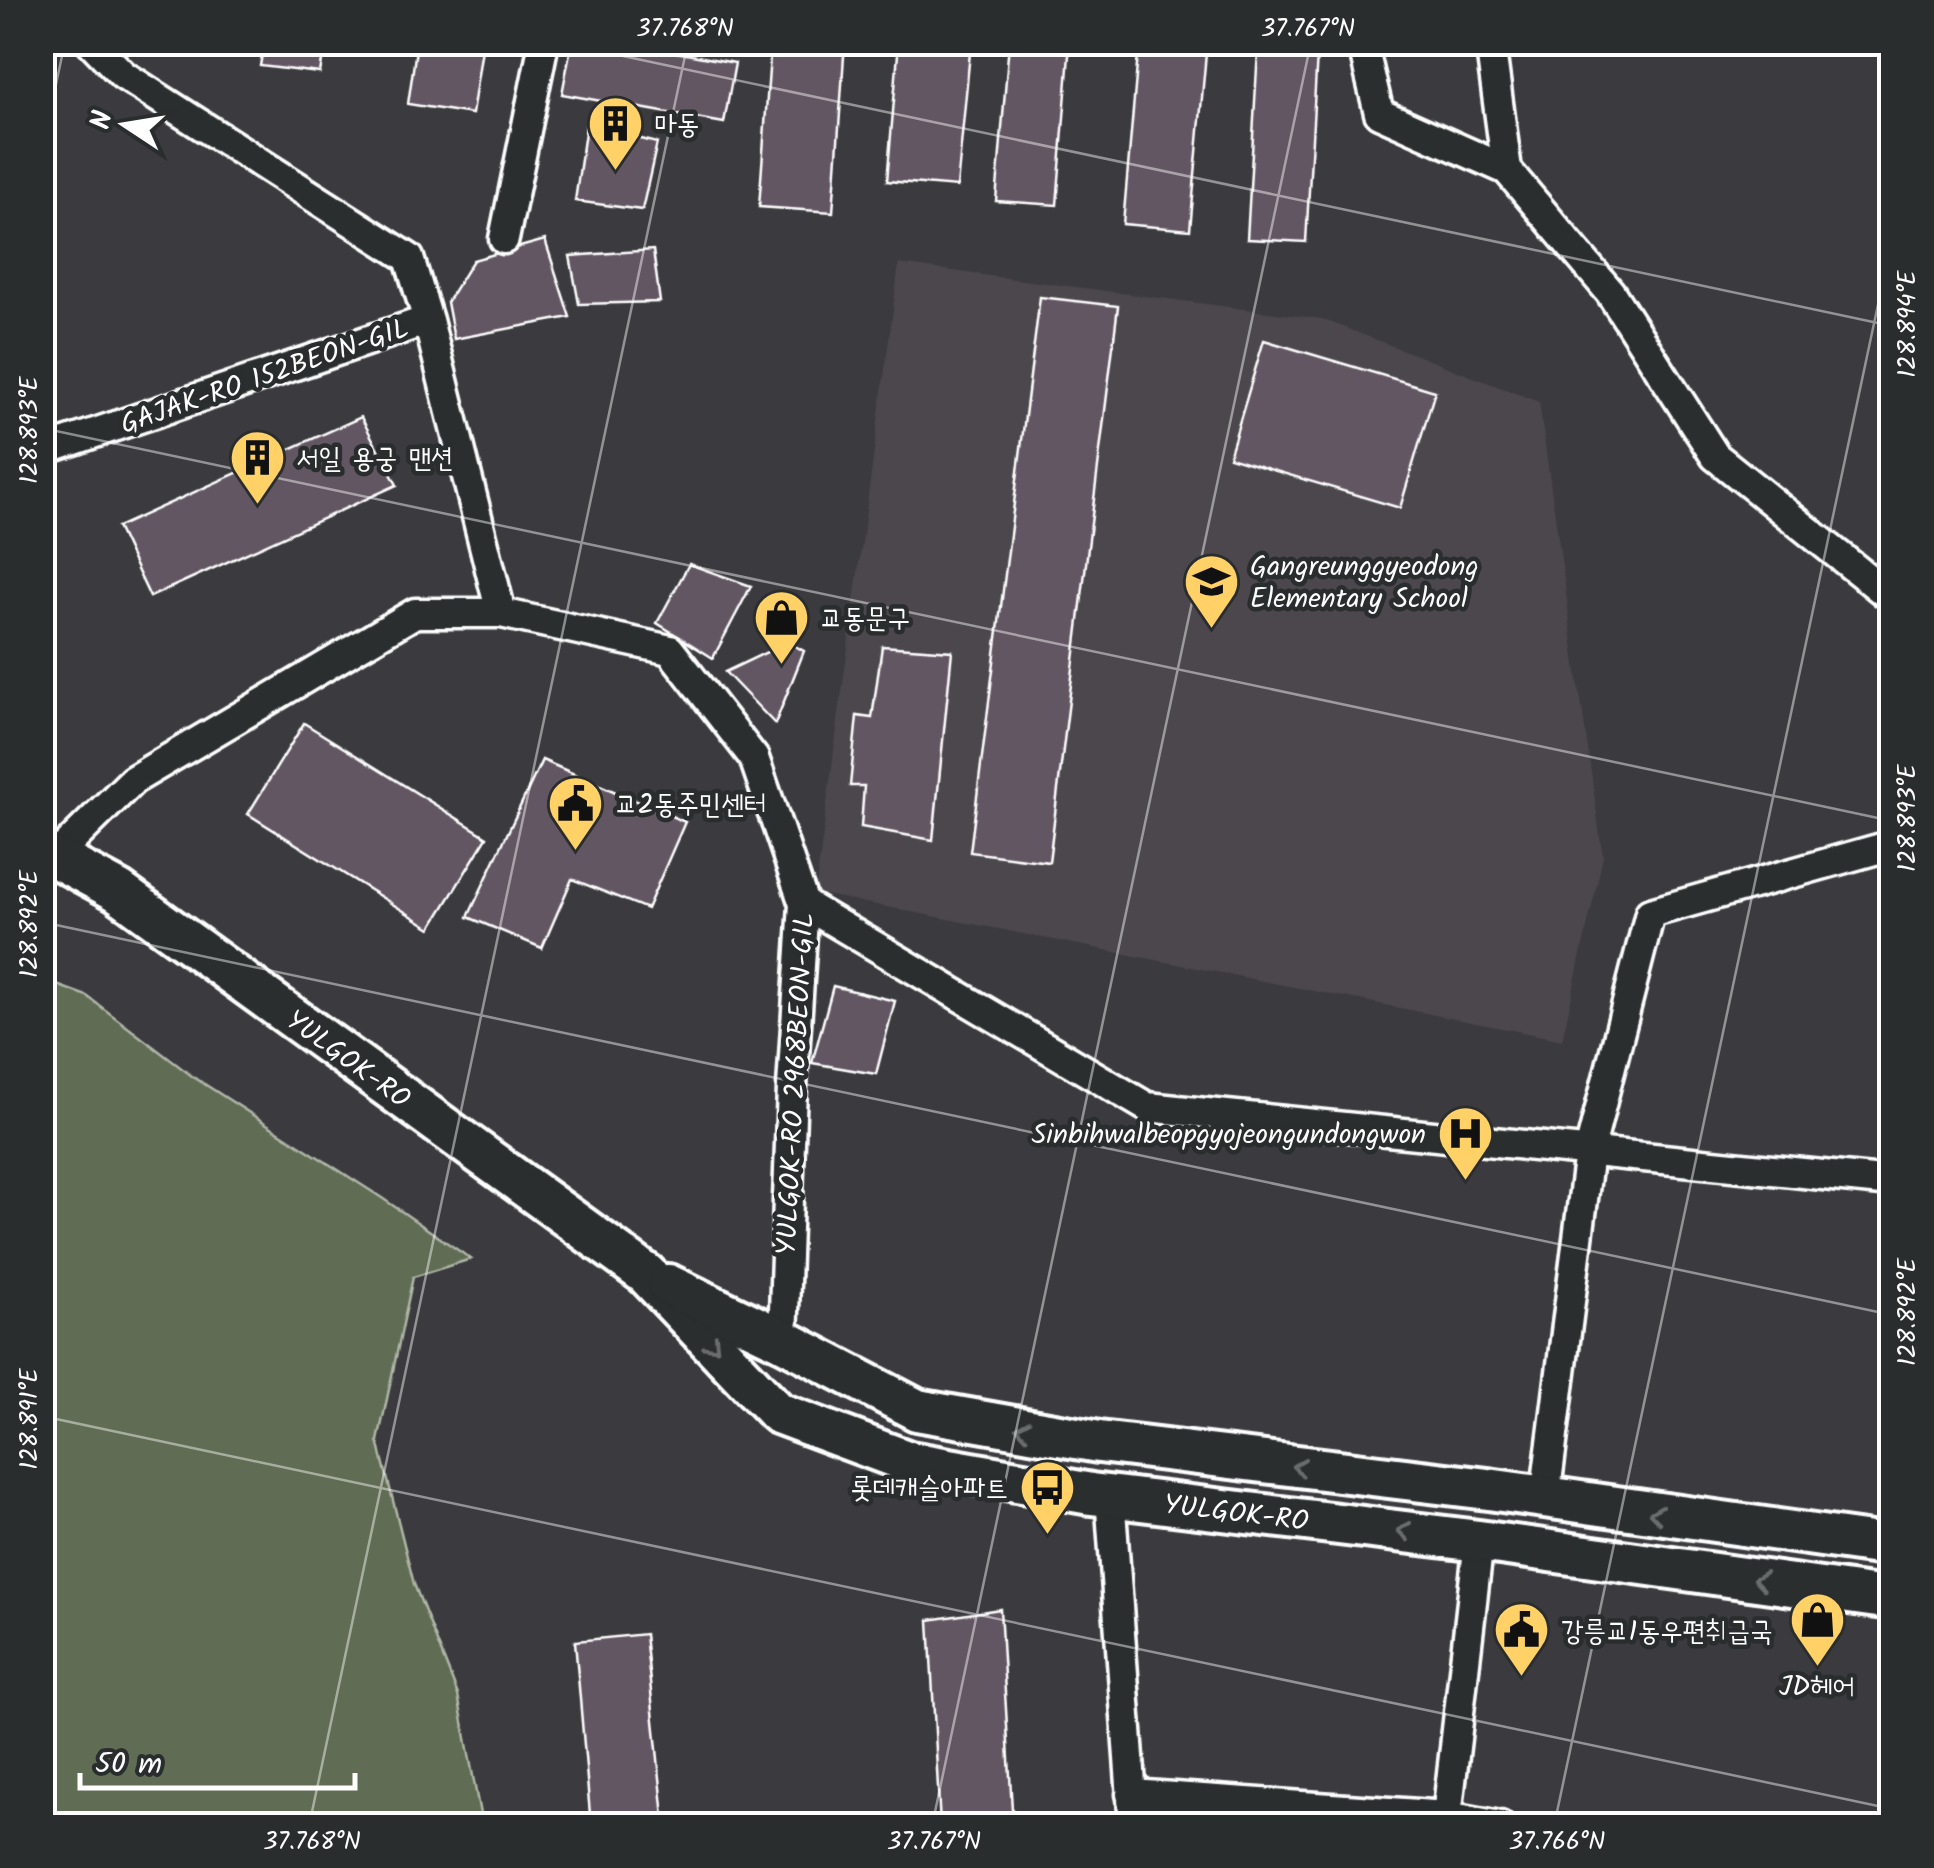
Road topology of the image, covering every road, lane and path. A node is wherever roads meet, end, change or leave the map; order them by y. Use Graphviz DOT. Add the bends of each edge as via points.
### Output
graph roads {
  1 [pos="91,42"];
  2 [pos="544,42"];
  3 [pos="1362,42"];
  4 [pos="1490,42"];
  5 [pos="1507,170"];
  6 [pos="504,239"];
  7 [pos="428,320"];
  8 [pos="42,451"];
  9 [pos="1892,598"];
  10 [pos="501,613"];
  11 [pos="1892,845"];
  12 [pos="49,856"];
  13 [pos="804,904"];
  14 [pos="1588,1152"];
  15 [pos="1892,1182"];
  16 [pos="646,1274"];
  17 [pos="783,1340"];
  18 [pos="1119,1445"];
  19 [pos="1110,1496"];
  20 [pos="1545,1498"];
  21 [pos="1479,1540"];
  22 [pos="1892,1546"];
  23 [pos="1892,1599"];
  24 [pos="1131,1794"];
  25 [pos="1447,1821"];
  26 [pos="1134,1826"];
  27 [pos="1500,1826"];
  1 -- 7 [label="street" via="122,75 409,258"];
  2 -- 6 [label="street"];
  3 -- 5 [label="street" via="1379,113"];
  4 -- 5 [label="street"];
  5 -- 9 [label="street" via="1610,292 1715,456"];
  7 -- 8 [label="street, GAJAK-RO 152BEON-GIL"];
  7 -- 10 [label="street"];
  10 -- 12 [label="street, YULGOK-RO 2968BEON-GIL" via="415,614 133,780"];
  10 -- 13 [label="street, YULGOK-RO 2968BEON-GIL" via="670,650 754,758"];
  11 -- 14 [label="street" via="1650,913"];
  12 -- 16 [label="street, YULGOK-RO" via="132,901"];
  13 -- 14 [label="street" via="1147,1106"];
  13 -- 17 [label="street, YULGOK-RO 2968BEON-GIL"];
  14 -- 15 [label="street"];
  14 -- 20 [label="street"];
  16 -- 17 [label="street, YULGOK-RO"];
  16 -- 19 [label="street, YULGOK-RO, one-way" via="778,1413 909,1462"];
  18 -- 17 [label="street, YULGOK-RO, one-way" via="917,1410"];
  18 -- 19 [label="street"];
  20 -- 18 [label="street, YULGOK-RO, one-way"];
  21 -- 19 [label="street, YULGOK-RO, one-way"];
  19 -- 24 [label="street"];
  22 -- 20 [label="street, YULGOK-RO, one-way"];
  23 -- 21 [label="street, YULGOK-RO, one-way"];
  21 -- 25 [label="street"];
  24 -- 25 [label="street"];
  24 -- 26 [label="street"];
  25 -- 27 [label="street"];
}
